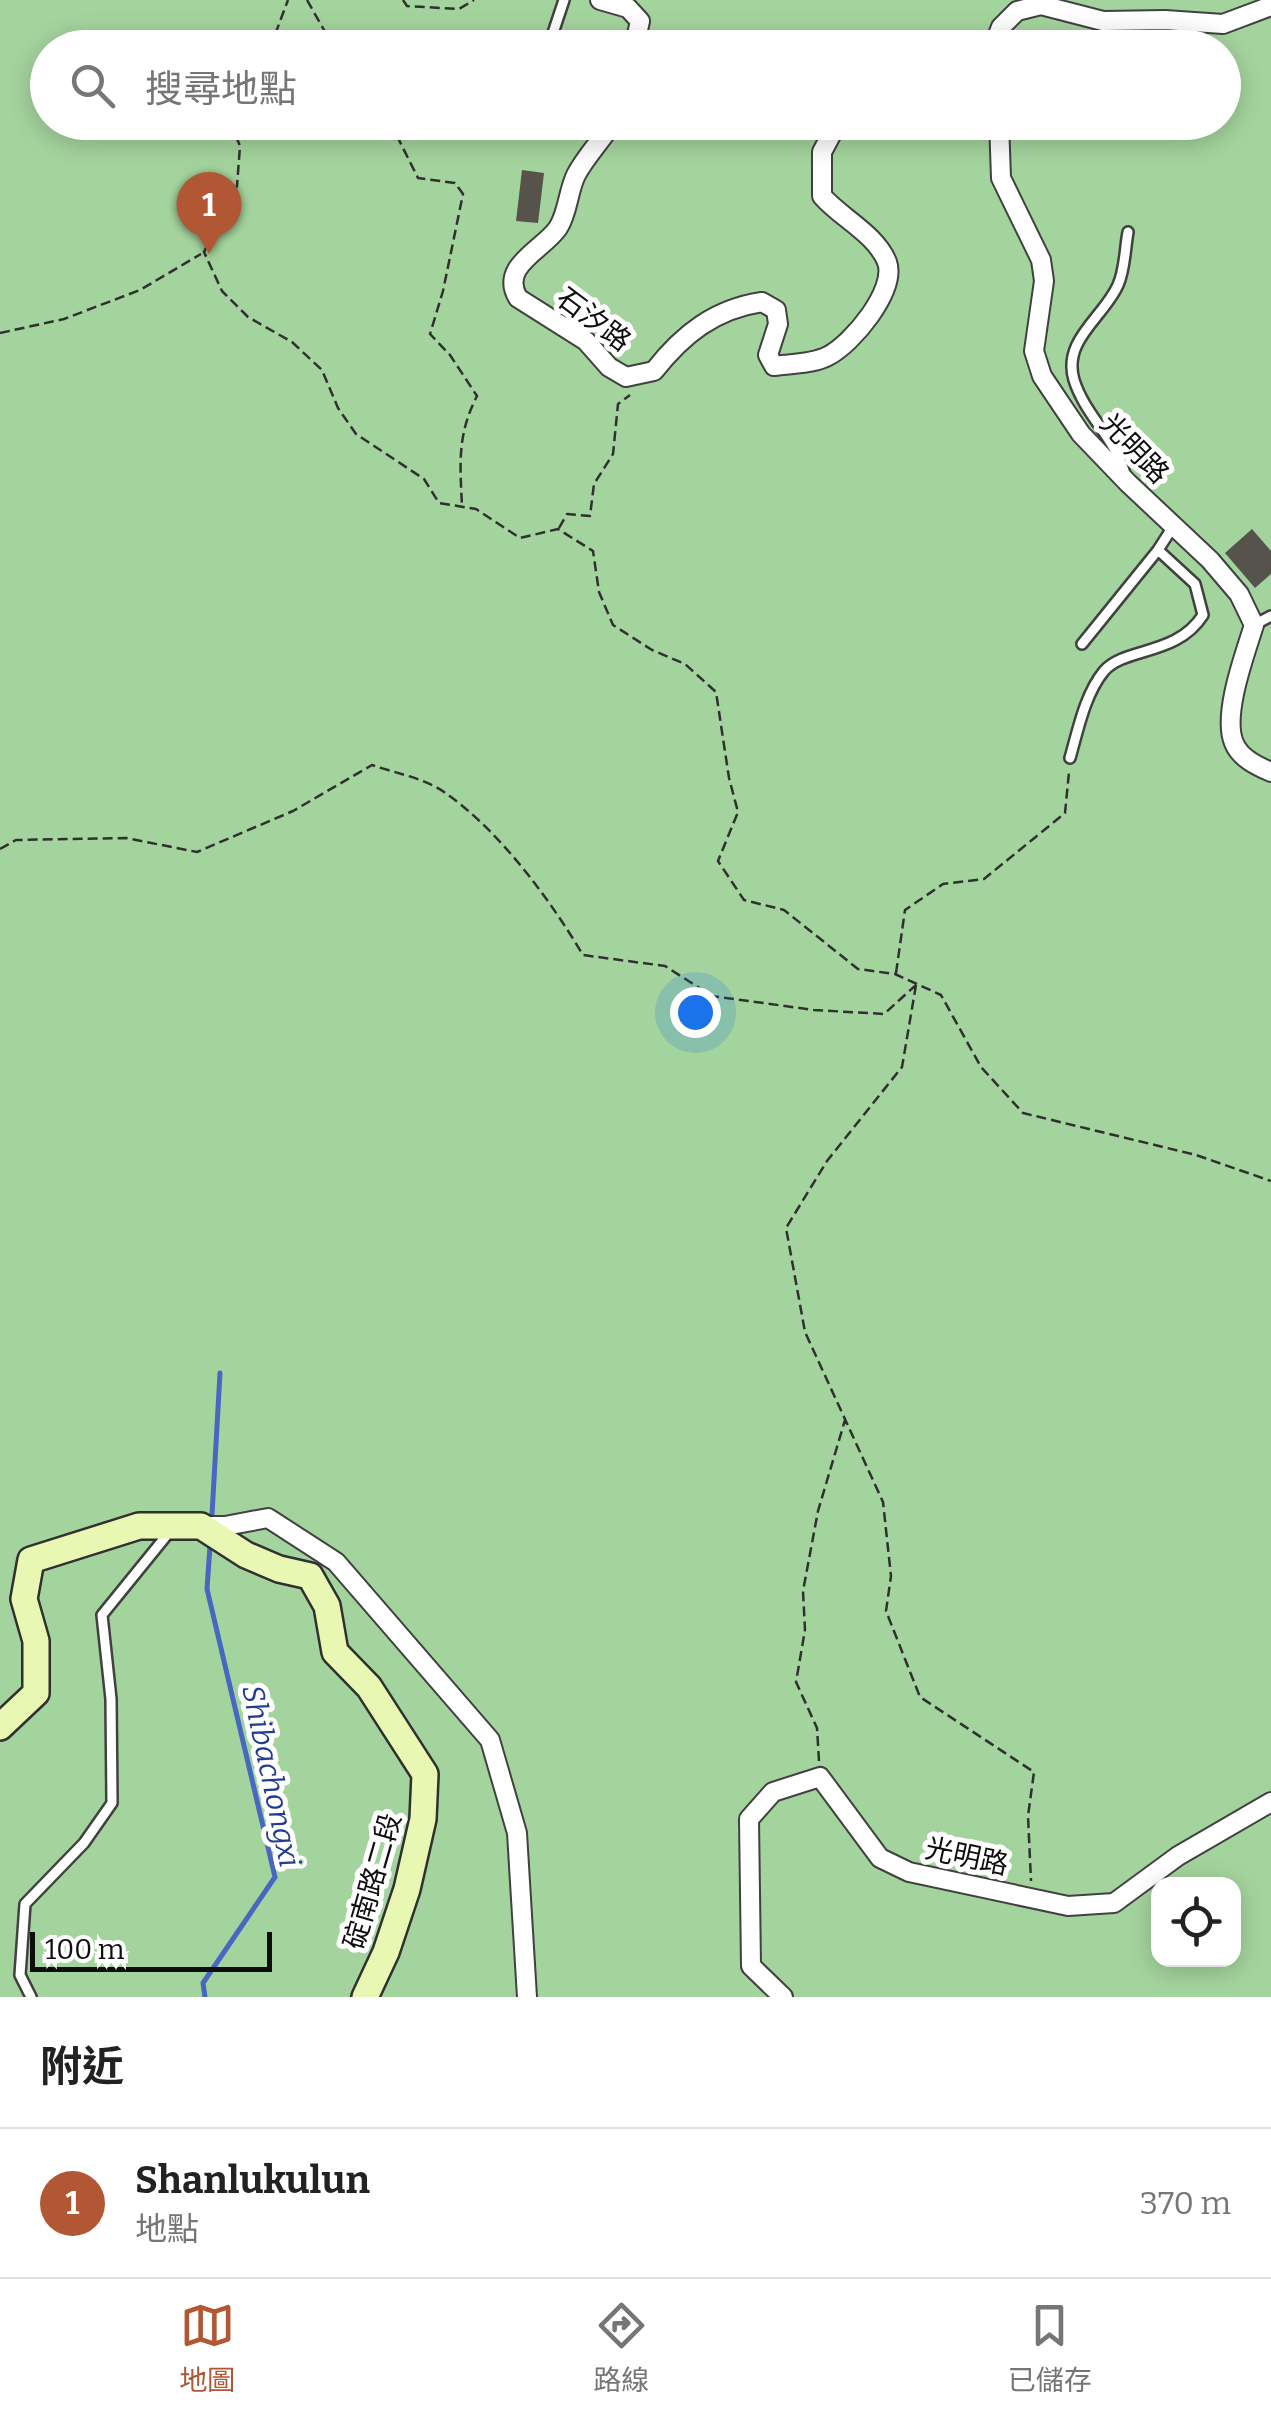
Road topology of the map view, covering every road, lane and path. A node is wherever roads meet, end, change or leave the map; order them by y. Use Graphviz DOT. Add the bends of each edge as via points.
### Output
graph roads {
  1 [pos="288,0"];
  2 [pos="307,0"];
  3 [pos="403,0"];
  4 [pos="474,0"];
  5 [pos="564,0"];
  6 [pos="600,0"];
  7 [pos="1271,6"];
  8 [pos="277,30"];
  9 [pos="324,30"];
  10 [pos="554,30"];
  11 [pos="638,30"];
  12 [pos="1000,30"];
  13 [pos="238,140"];
  14 [pos="399,140"];
  15 [pos="601,140"];
  16 [pos="828,140"];
  17 [pos="1000,140"];
  18 [pos="1128,232"];
  19 [pos="204,252"];
  20 [pos="0,332"];
  21 [pos="644,375"];
  22 [pos="1128,484"];
  23 [pos="462,508"];
  24 [pos="1174,525"];
  25 [pos="558,529"];
  26 [pos="1158,550"];
  27 [pos="1263,621"];
  28 [pos="1082,644"];
  29 [pos="1070,758"];
  30 [pos="1271,772"];
  31 [pos="0,849"];
  32 [pos="896,974"];
  33 [pos="917,984"];
  34 [pos="1271,1181"];
  35 [pos="846,1419"];
  36 [pos="175,1525"];
  37 [pos="202,1526"];
  38 [pos="0,1727"];
  39 [pos="820,1777"];
  40 [pos="1271,1802"];
  41 [pos="1032,1898"];
  42 [pos="31,1997"];
  43 [pos="365,1997"];
  44 [pos="527,1997"];
  45 [pos="783,1997"];
  1 -- 8 [label="path"];
  2 -- 9 [label="path"];
  3 -- 4 [label="path" via="407,6 458,9"];
  5 -- 10 [label="lane"];
  6 -- 11 [label="street" via="628,8 640,21"];
  7 -- 12 [label="street" via="1222,24 1103,21 1040,6 1017,11"];
  13 -- 19 [label="path" via="237,186"];
  14 -- 23 [label="path" via="418,178 455,183 464,194 430,334 476,396 463,422"];
  15 -- 21 [label="street, 石汐路" via="576,174 558,228 526,257 513,289 586,341 609,367 626,377"];
  16 -- 21 [label="street, 石汐路" via="822,196 878,245 889,266 884,295 861,326 827,357 774,366 768,355 776,310 762,302 743,305 699,324"];
  17 -- 22 [label="street, 光明路" via="1001,178 1041,260 1034,351 1042,376 1081,434"];
  18 -- 22 [label="lane" via="1119,284 1074,348 1073,377 1119,452"];
  19 -- 20 [label="path" via="140,290"];
  19 -- 23 [label="path" via="222,291 248,317 292,342 322,370 356,434 424,479 440,503"];
  21 -- 25 [label="path" via="642,386 618,404 613,454 594,484 590,516 567,514"];
  22 -- 24 [label="street, 光明路"];
  23 -- 25 [label="path" via="476,509 520,538"];
  24 -- 26 [label="lane"];
  24 -- 27 [label="street, 光明路"];
  25 -- 32 [label="path" via="593,551 613,625 685,664 716,692 738,812 718,862 744,900 784,910 858,969"];
  26 -- 28 [label="lane"];
  26 -- 29 [label="lane" via="1194,584 1203,615 1166,646 1106,669"];
  27 -- 30 [label="street, 光明路" via="1237,677 1232,740 1240,754"];
  29 -- 32 [label="path" via="1064,813 984,880 942,884 905,910"];
  31 -- 33 [label="path" via="16,840 126,838 198,852 293,811 372,765 442,790 496,839 557,912 582,955 666,966 712,996 814,1010 884,1014"];
  32 -- 33 [label="path"];
  33 -- 34 [label="path" via="941,995 980,1067 1023,1113 1196,1155"];
  33 -- 35 [label="path" via="902,1067 827,1161 786,1228 805,1332"];
  35 -- 39 [label="path" via="802,1591 805,1630 796,1682 817,1728"];
  35 -- 41 [label="path" via="884,1502 886,1611 920,1697 1034,1772 1028,1816"];
  36 -- 37 [label="street"];
  36 -- 38 [label="street" via="138,1526 31,1560 24,1599 36,1640 36,1692"];
  36 -- 42 [label="lane" via="102,1615 112,1803 25,1904 20,1975"];
  37 -- 43 [label="street, 碇南路二段" via="246,1556 310,1576 328,1606 335,1652 369,1687 424,1774 423,1819 407,1888"];
  37 -- 44 [label="street" via="268,1518 336,1562 490,1740 517,1833"];
  39 -- 41 [label="street, 光明路" via="880,1858 909,1872"];
  39 -- 45 [label="street" via="773,1792 750,1819 751,1966"];
  40 -- 41 [label="street, 光明路" via="1114,1903 1068,1906"];
}
